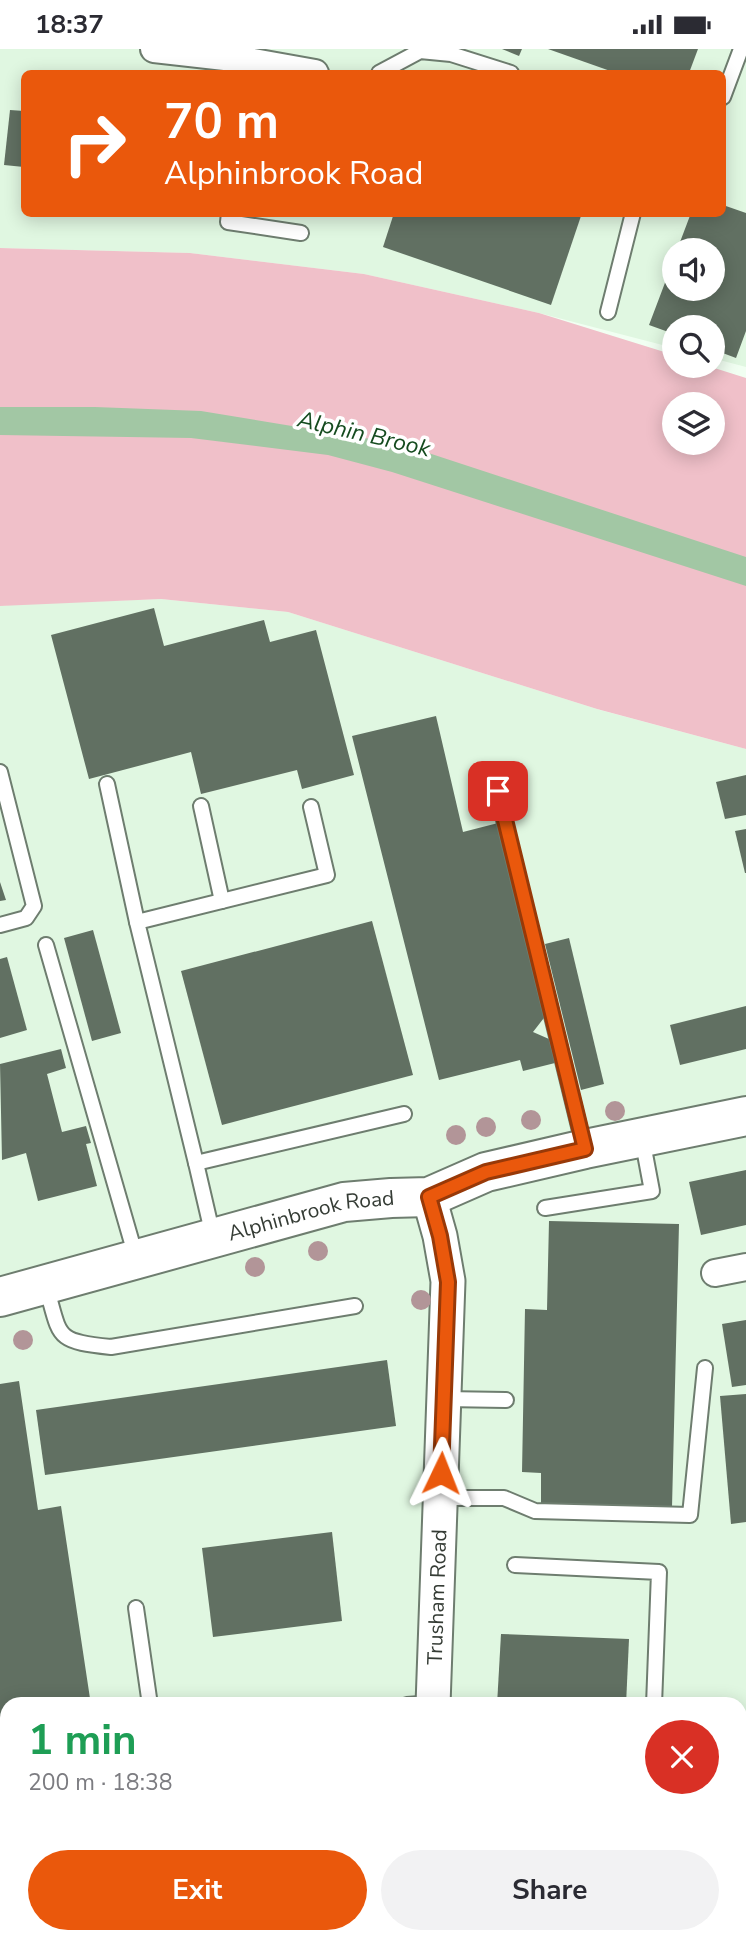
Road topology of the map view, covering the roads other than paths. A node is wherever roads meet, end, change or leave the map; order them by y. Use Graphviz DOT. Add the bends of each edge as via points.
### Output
graph roads {
  1 [pos="154,49"];
  2 [pos="741,49"];
  3 [pos="445,51"];
  4 [pos="226,53"];
  5 [pos="252,68"];
  6 [pos="277,70"];
  7 [pos="385,70"];
  8 [pos="502,70"];
  9 [pos="726,89"];
  10 [pos="229,217"];
  11 [pos="632,217"];
  12 [pos="301,233"];
  13 [pos="608,312"];
  14 [pos="0,772"];
  15 [pos="107,784"];
  16 [pos="498,791"];
  17 [pos="201,806"];
  18 [pos="311,807"];
  19 [pos="222,901"];
  20 [pos="137,922"];
  21 [pos="0,925"];
  22 [pos="46,945"];
  23 [pos="404,1114"];
  24 [pos="746,1116"];
  25 [pos="642,1136"];
  26 [pos="585,1149"];
  27 [pos="196,1163"];
  28 [pos="429,1197"];
  29 [pos="545,1208"];
  30 [pos="214,1239"];
  31 [pos="137,1260"];
  32 [pos="746,1267"];
  33 [pos="715,1273"];
  34 [pos="46,1284"];
  35 [pos="0,1297"];
  36 [pos="355,1307"];
  37 [pos="705,1368"];
  38 [pos="444,1399"];
  39 [pos="506,1400"];
  40 [pos="440,1498"];
  41 [pos="514,1565"];
  42 [pos="136,1608"];
  43 [pos="149,1697"];
  44 [pos="425,1697"];
  45 [pos="654,1697"];
  1 -- 4 [label="street"];
  2 -- 9 [label="lane"];
  3 -- 7 [label="lane" via="420,51"];
  3 -- 8 [label="lane"];
  4 -- 5 [label="street"];
  5 -- 6 [label="street"];
  10 -- 12 [label="lane" via="228,222"];
  11 -- 13 [label="lane"];
  14 -- 21 [label="lane" via="34,906 26,918"];
  15 -- 20 [label="lane"];
  16 -- 26 [label="lane"];
  17 -- 19 [label="lane"];
  18 -- 19 [label="lane" via="327,875"];
  19 -- 20 [label="lane"];
  20 -- 27 [label="lane"];
  22 -- 31 [label="lane"];
  23 -- 27 [label="lane"];
  24 -- 25 [label="main road, Alphinbrook Road"];
  25 -- 26 [label="main road, Alphinbrook Road"];
  25 -- 29 [label="lane" via="652,1191"];
  26 -- 28 [label="main road, Alphinbrook Road" via="486,1172"];
  27 -- 30 [label="lane"];
  28 -- 30 [label="main road, Alphinbrook Road" via="344,1202"];
  28 -- 38 [label="street, Trusham Road" via="448,1282"];
  30 -- 31 [label="main road, Alphinbrook Road"];
  31 -- 34 [label="main road, Alphinbrook Road"];
  32 -- 33 [label="street"];
  34 -- 35 [label="main road, Alphinbrook Road"];
  34 -- 36 [label="lane" via="59,1332 74,1343 111,1347"];
  37 -- 40 [label="lane" via="690,1515 534,1511 505,1498"];
  38 -- 39 [label="lane"];
  38 -- 40 [label="street, Trusham Road"];
  40 -- 44 [label="street, Trusham Road"];
  41 -- 45 [label="lane" via="659,1572"];
  42 -- 43 [label="lane"];
}
